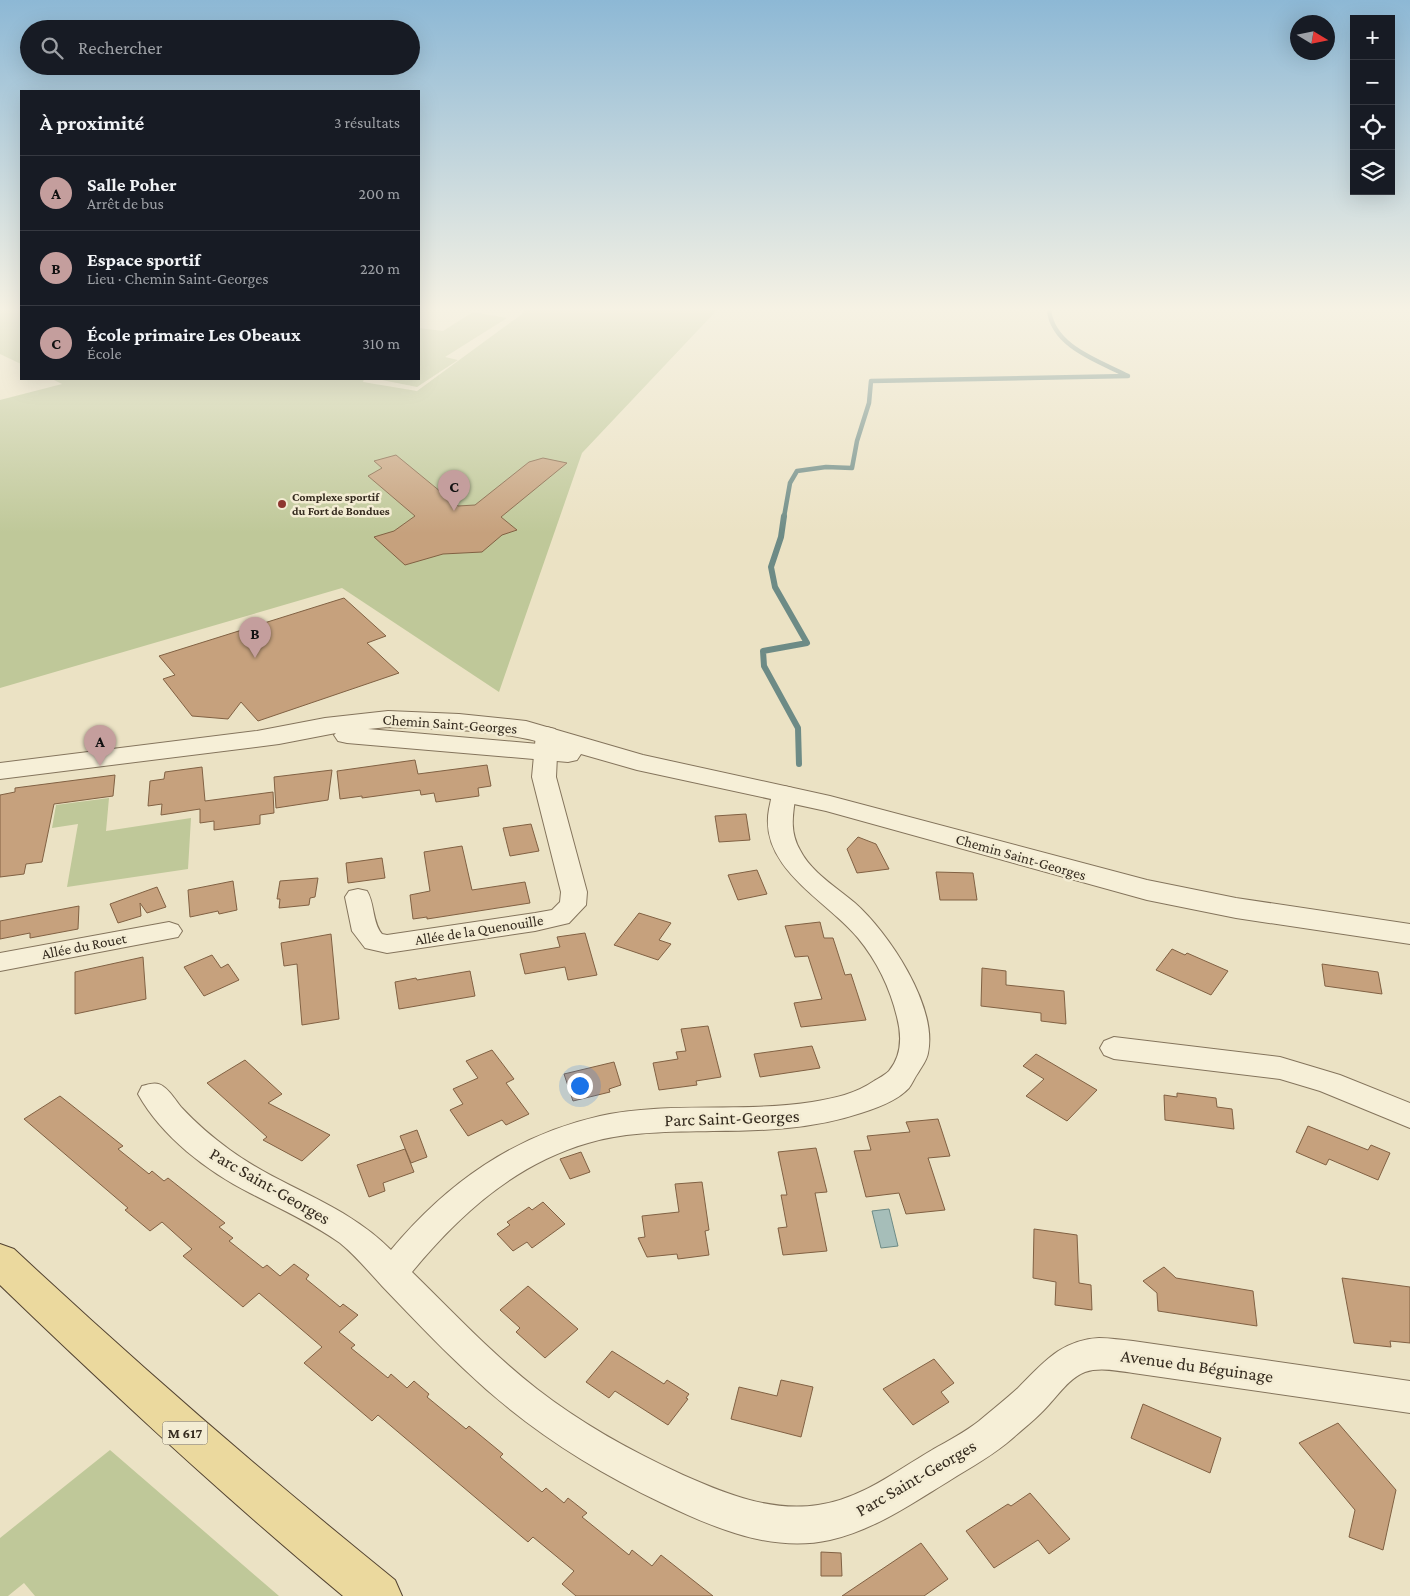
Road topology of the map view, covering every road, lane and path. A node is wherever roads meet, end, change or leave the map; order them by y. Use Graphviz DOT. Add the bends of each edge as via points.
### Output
graph roads {
  1 [pos="545,743"];
  2 [pos="0,771"];
  3 [pos="784,793"];
  4 [pos="358,897"];
  5 [pos="169,931"];
  6 [pos="1410,934"];
  7 [pos="0,962"];
  8 [pos="1114,1048"];
  9 [pos="153,1094"];
  10 [pos="1410,1116"];
  11 [pos="0,1260"];
  12 [pos="392,1273"];
  13 [pos="1410,1397"];
  14 [pos="1008,1420"];
  15 [pos="378,1596"];
  1 -- 2 [label="street, Chemin Saint-Georges" via="326,733 260,738"];
  1 -- 3 [label="street, Chemin Saint-Georges"];
  1 -- 4 [label="street, Allée de la Quenouille" via="544,777 574,892 573,905 560,917 386,944 374,942 365,931"];
  3 -- 6 [label="street, Chemin Saint-Georges" via="1147,890 1236,908"];
  3 -- 12 [label="street, Parc Saint-Georges" via="780,826 790,855 810,880 847,910 871,936 905,996 912,1016 913,1054 908,1069 897,1083 859,1102 810,1115 650,1121 568,1137 473,1188 440,1217"];
  5 -- 7 [label="street, Allée du Rouet"];
  8 -- 10 [label="street" via="1280,1068 1325,1080"];
  9 -- 12 [label="street, Parc Saint-Georges" via="186,1133 206,1150 342,1229 371,1251"];
  11 -- 15 [label="main road, M 617" via="226,1469"];
  12 -- 14 [label="street, Parc Saint-Georges" via="510,1389 565,1432 638,1474 748,1520 790,1526 849,1517 868,1509"];
  13 -- 14 [label="street, Avenue du Béguinage" via="1099,1354 1076,1358 1057,1371"];
}
